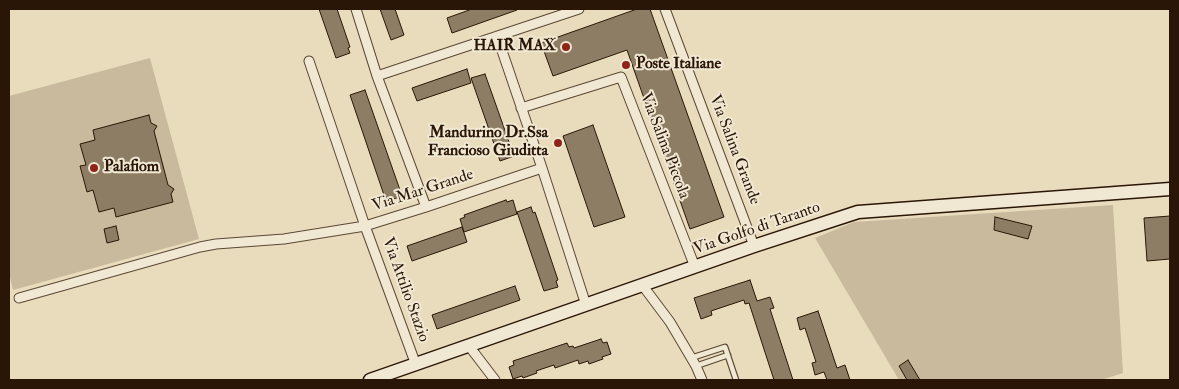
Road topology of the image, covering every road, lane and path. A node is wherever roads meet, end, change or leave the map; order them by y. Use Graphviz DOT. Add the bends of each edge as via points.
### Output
graph roads {
  1 [pos="356,9"];
  2 [pos="579,9"];
  3 [pos="665,9"];
  4 [pos="497,36"];
  5 [pos="309,62"];
  6 [pos="377,76"];
  7 [pos="521,108"];
  8 [pos="542,168"];
  9 [pos="1170,189"];
  10 [pos="426,207"];
  11 [pos="365,226"];
  12 [pos="754,246"];
  13 [pos="695,268"];
  14 [pos="643,286"];
  15 [pos="19,298"];
  16 [pos="586,305"];
  17 [pos="469,346"];
  18 [pos="728,355"];
  19 [pos="694,362"];
  20 [pos="416,365"];
  21 [pos="370,380"];
  22 [pos="495,380"];
  23 [pos="702,380"];
  24 [pos="736,380"];
  1 -- 6 [label="street"];
  2 -- 4 [label="street"];
  3 -- 12 [label="street, Via Salina Grande"];
  4 -- 6 [label="street"];
  4 -- 7 [label="street"];
  5 -- 11 [label="street, Via Mar Grande"];
  6 -- 10 [label="street"];
  7 -- 8 [label="street"];
  7 -- 13 [label="street, Via Salina Piccola" via="622,77"];
  8 -- 10 [label="street, Via Mar Grande"];
  8 -- 16 [label="street"];
  9 -- 12 [label="street, Via Golfo di Taranto" via="858,212"];
  10 -- 11 [label="street, Via Mar Grande"];
  11 -- 15 [label="street" via="284,239 216,244"];
  11 -- 20 [label="street, Via Attilio Stazio"];
  12 -- 13 [label="street, Via Golfo di Taranto"];
  13 -- 14 [label="street, Via Golfo di Taranto"];
  14 -- 16 [label="street, Via Golfo di Taranto"];
  14 -- 19 [label="street"];
  16 -- 17 [label="street, Via Golfo di Taranto"];
  17 -- 20 [label="street, Via Golfo di Taranto"];
  17 -- 22 [label="street"];
  18 -- 19 [label="lane"];
  18 -- 19 [label="lane" via="725,347"];
  18 -- 24 [label="lane"];
  19 -- 23 [label="street"];
  20 -- 21 [label="street, Via Golfo di Taranto"];
}
